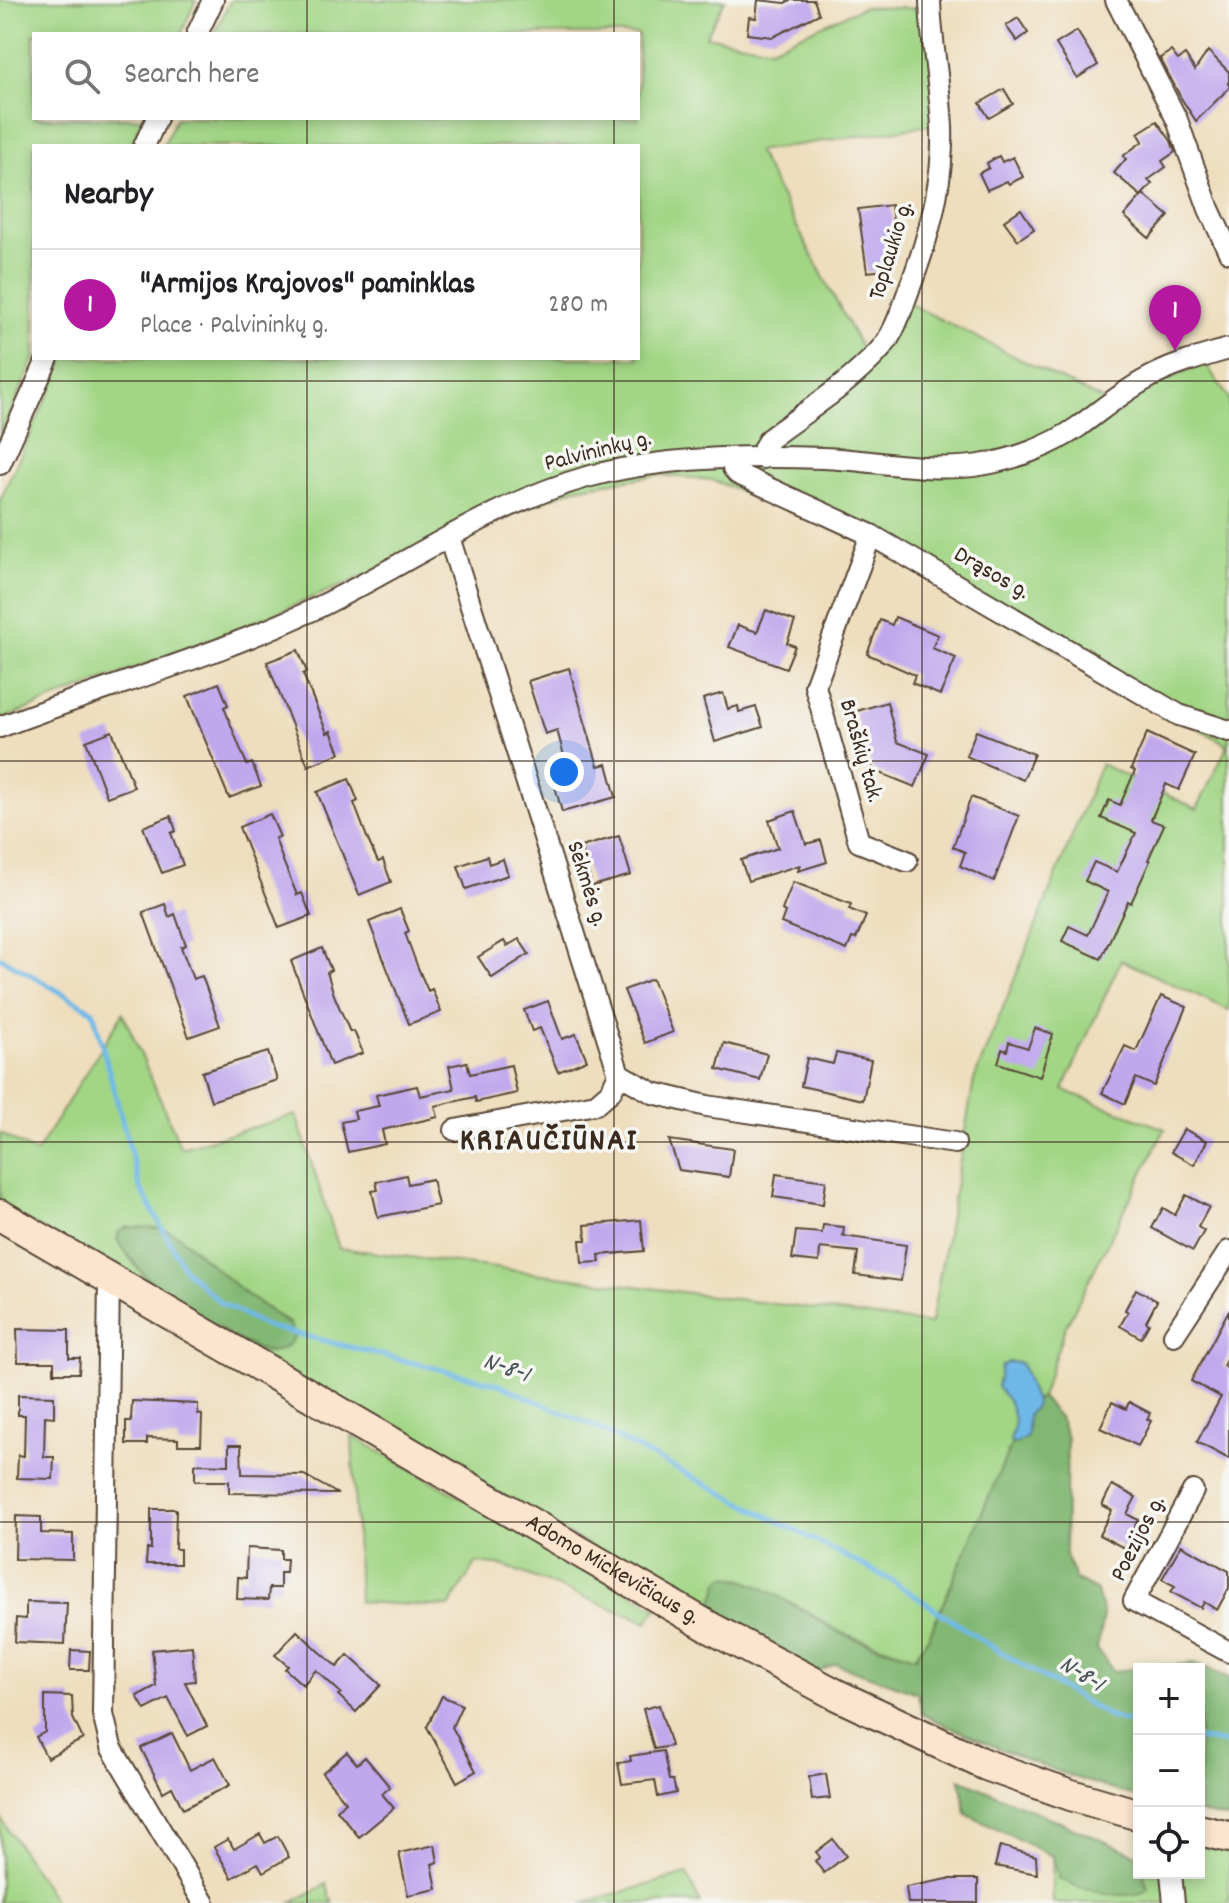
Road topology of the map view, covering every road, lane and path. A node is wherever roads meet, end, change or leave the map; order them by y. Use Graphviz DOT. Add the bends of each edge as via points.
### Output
graph roads {
  1 [pos="213,0"];
  2 [pos="930,0"];
  3 [pos="1116,0"];
  4 [pos="198,32"];
  5 [pos="156,120"];
  6 [pos="145,144"];
  7 [pos="1229,252"];
  8 [pos="1229,349"];
  9 [pos="47,360"];
  10 [pos="763,458"];
  11 [pos="732,459"];
  12 [pos="0,464"];
  13 [pos="871,535"];
  14 [pos="449,537"];
  15 [pos="0,727"];
  16 [pos="1229,731"];
  17 [pos="907,861"];
  18 [pos="619,1074"];
  19 [pos="455,1130"];
  20 [pos="955,1143"];
  21 [pos="0,1215"];
  22 [pos="1229,1251"];
  23 [pos="109,1279"];
  24 [pos="1174,1335"];
  25 [pos="1193,1491"];
  26 [pos="1229,1652"];
  27 [pos="1133,1813"];
  28 [pos="1205,1831"];
  29 [pos="1229,1837"];
  30 [pos="1172,1879"];
  31 [pos="204,1903"];
  32 [pos="1174,1903"];
  1 -- 4 [label="street"];
  2 -- 10 [label="street, Toplaukio g." via="942,129 940,171 916,273 881,349 769,439"];
  3 -- 7 [label="street" via="1177,120"];
  5 -- 6 [label="street"];
  8 -- 10 [label="street, Palvininkų g." via="1163,371 1057,439 984,464 932,468"];
  9 -- 12 [label="street"];
  10 -- 11 [label="street, Palvininkų g."];
  11 -- 13 [label="street, Drąsos g." via="738,474"];
  11 -- 14 [label="street, Palvininkų g." via="653,462 586,477 498,511"];
  13 -- 16 [label="street, Drąsos g." via="1179,715"];
  13 -- 17 [label="street, Braškių tak." via="815,686 859,842"];
  14 -- 15 [label="street, Palvininkų g." via="319,607"];
  14 -- 18 [label="street, Sėkmės g."];
  18 -- 19 [label="street" via="596,1104"];
  18 -- 20 [label="street" via="653,1093 707,1106"];
  21 -- 23 [label="main road, Adomo Mickevičiaus g."];
  22 -- 24 [label="street"];
  23 -- 27 [label="main road, Adomo Mickevičiaus g." via="711,1628 837,1695 986,1765"];
  23 -- 31 [label="street" via="104,1723 111,1747"];
  25 -- 26 [label="street, Poezijos g." via="1134,1601"];
  28 -- 29 [label="main road"];
  30 -- 32 [label="street"];
}
